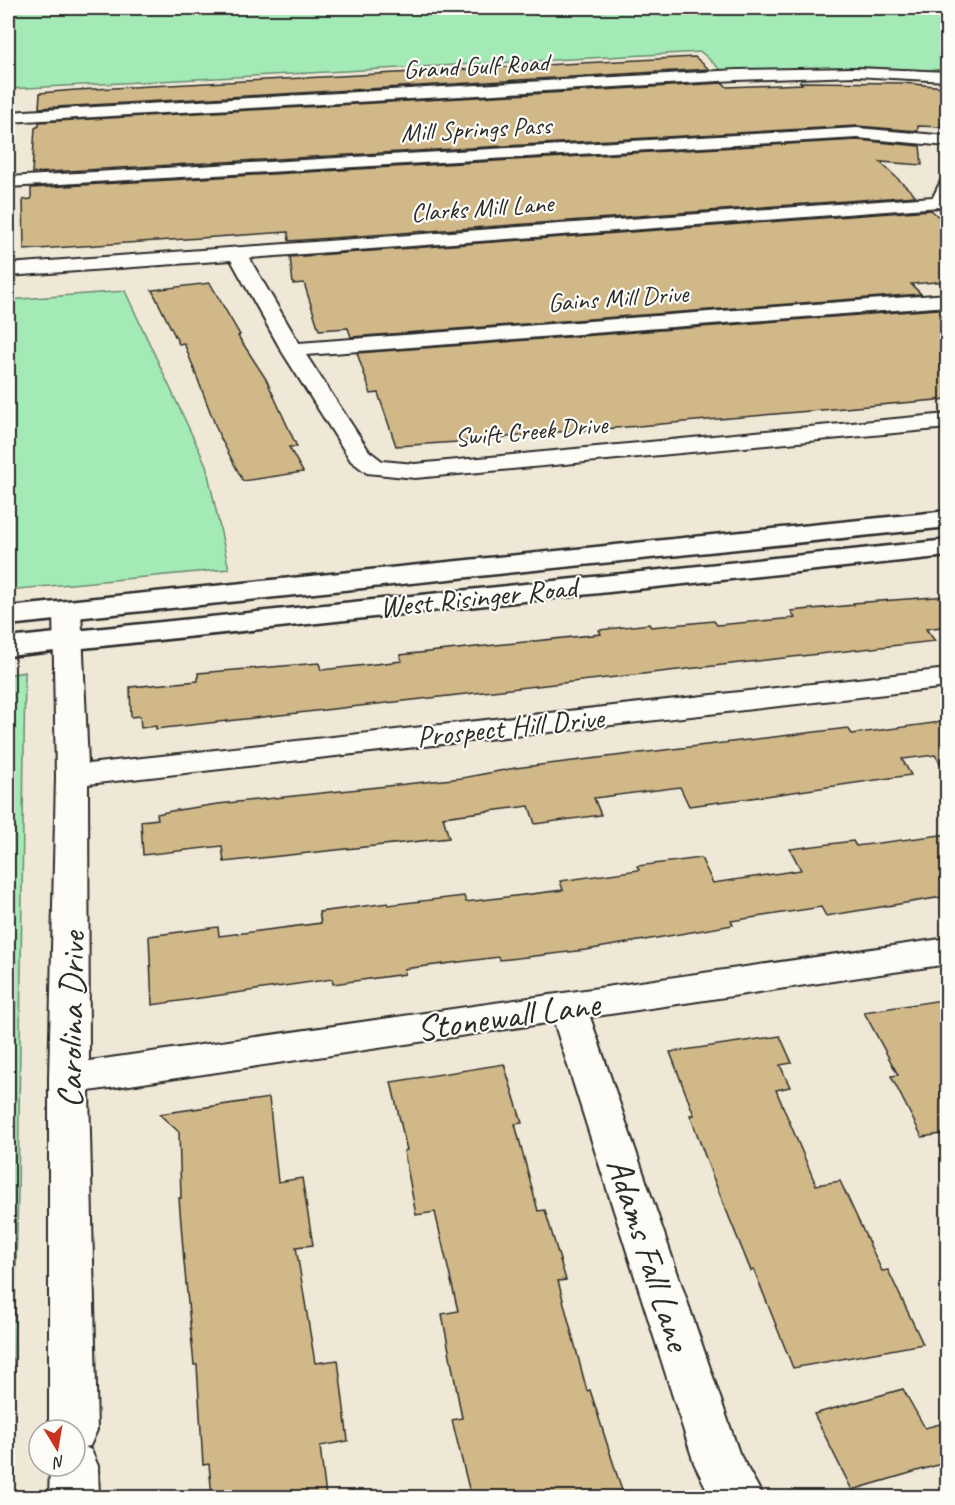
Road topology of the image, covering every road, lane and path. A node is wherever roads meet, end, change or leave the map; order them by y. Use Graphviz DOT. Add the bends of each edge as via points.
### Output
graph roads {
  1 [pos="948,77"];
  2 [pos="8,117"];
  3 [pos="948,141"];
  4 [pos="8,182"];
  5 [pos="948,183"];
  6 [pos="236,252"];
  7 [pos="8,270"];
  8 [pos="948,300"];
  9 [pos="292,351"];
  10 [pos="948,421"];
  11 [pos="948,519"];
  12 [pos="948,548"];
  13 [pos="67,609"];
  14 [pos="8,615"];
  15 [pos="68,640"];
  16 [pos="8,646"];
  17 [pos="948,678"];
  18 [pos="72,776"];
  19 [pos="948,951"];
  20 [pos="568,1007"];
  21 [pos="69,1079"];
  22 [pos="73,1418"];
  23 [pos="74,1478"];
  24 [pos="74,1497"];
  25 [pos="739,1497"];
  1 -- 2 [label="street, Grand Gulf Road" via="855,72 737,75"];
  3 -- 4 [label="street, Mill Springs Pass" via="857,133"];
  5 -- 6 [label="street, Clarks Mill Lane" via="940,202"];
  6 -- 7 [label="street, Clarks Mill Lane"];
  6 -- 9 [label="street, Swift Creek Drive"];
  8 -- 9 [label="street, Gains Mill Drive"];
  9 -- 10 [label="street, Swift Creek Drive" via="360,456 376,468 415,471"];
  11 -- 13 [label="main road, West Risinger Road"];
  12 -- 15 [label="main road, West Risinger Road"];
  13 -- 14 [label="main road, West Risinger Road"];
  13 -- 15 [label="street, Carolina Drive"];
  15 -- 16 [label="main road, West Risinger Road"];
  15 -- 18 [label="street, Carolina Drive"];
  17 -- 18 [label="street, Prospect Hill Drive"];
  18 -- 21 [label="street, Carolina Drive"];
  19 -- 20 [label="street, Stonewall Lane"];
  20 -- 21 [label="street, Stonewall Lane"];
  20 -- 25 [label="street, Adams Fall Lane" via="718,1463"];
  21 -- 22 [label="street, Carolina Drive"];
  23 -- 24 [label="street"];
}
